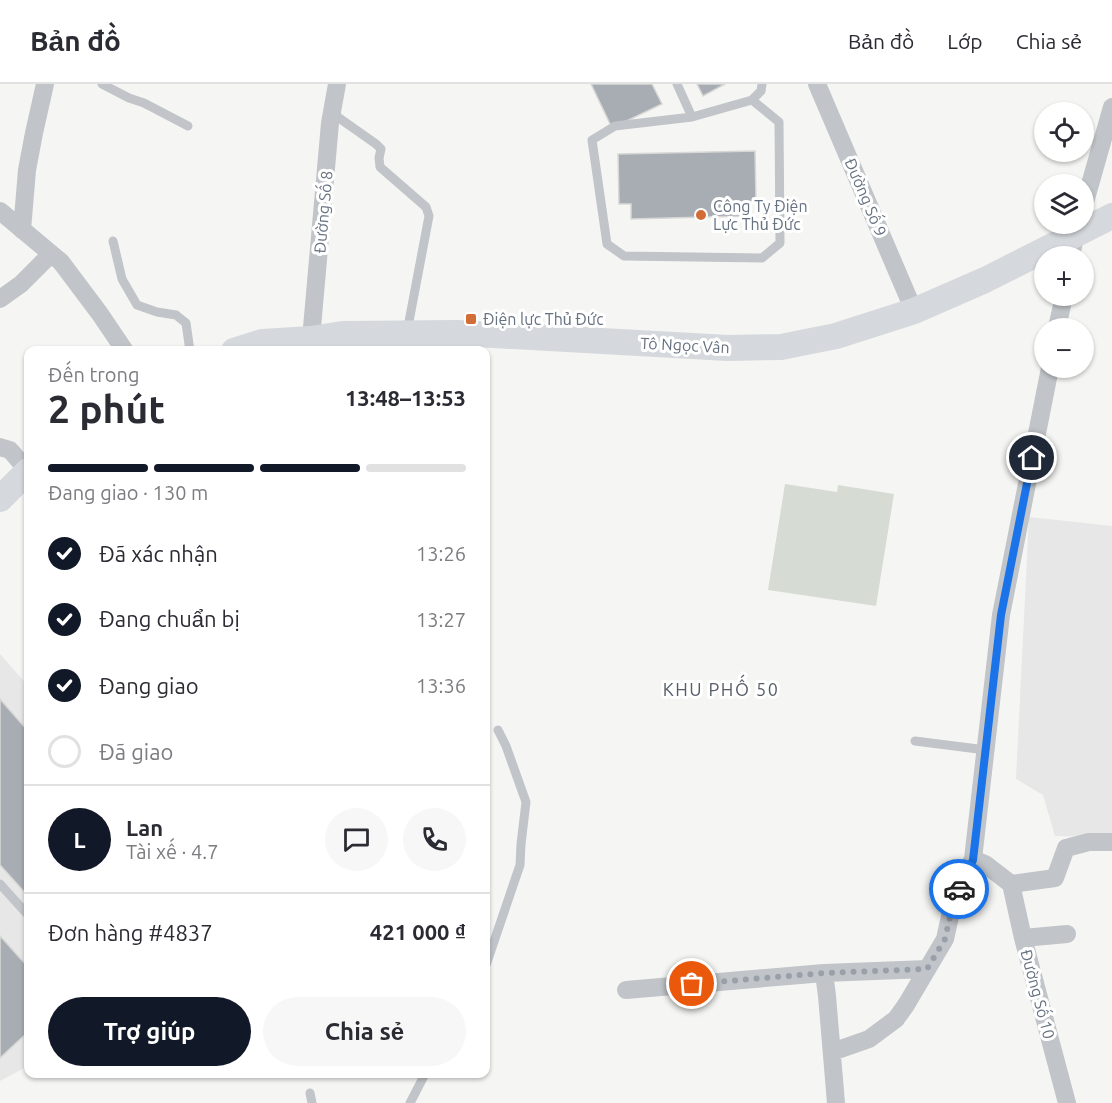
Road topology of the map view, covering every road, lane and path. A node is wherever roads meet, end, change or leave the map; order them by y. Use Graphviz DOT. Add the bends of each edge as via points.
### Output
graph roads {
  1 [pos="45,84"];
  2 [pos="102,84"];
  3 [pos="337,84"];
  4 [pos="677,84"];
  5 [pos="762,84"];
  6 [pos="817,84"];
  7 [pos="752,100"];
  8 [pos="1112,107"];
  9 [pos="332,113"];
  10 [pos="692,117"];
  11 [pos="189,126"];
  12 [pos="1093,174"];
  13 [pos="0,211"];
  14 [pos="1112,216"];
  15 [pos="22,230"];
  16 [pos="1075,238"];
  17 [pos="113,241"];
  18 [pos="51,254"];
  19 [pos="0,298"];
  20 [pos="914,311"];
  21 [pos="406,333"];
  22 [pos="311,339"];
  23 [pos="122,346"];
  24 [pos="189,346"];
  25 [pos="250,346"];
  26 [pos="1048,378"];
  27 [pos="0,447"];
  28 [pos="24,466"];
  29 [pos="24,475"];
  30 [pos="0,499"];
  31 [pos="498,730"];
  32 [pos="915,741"];
  33 [pos="986,750"];
  34 [pos="1112,842"];
  35 [pos="973,860"];
  36 [pos="0,884"];
  37 [pos="1011,884"];
  38 [pos="24,911"];
  39 [pos="1067,934"];
  40 [pos="1023,938"];
  41 [pos="490,953"];
  42 [pos="927,969"];
  43 [pos="824,973"];
  44 [pos="626,990"];
  45 [pos="832,1053"];
  46 [pos="423,1078"];
  47 [pos="410,1103"];
  48 [pos="836,1103"];
  49 [pos="1067,1103"];
  1 -- 15 [label="street" via="27,170"];
  2 -- 11 [label="lane"];
  3 -- 9 [label="street, Đường Số 8"];
  4 -- 10 [label="lane"];
  5 -- 7 [label="lane"];
  6 -- 20 [label="street, Đường Số 9"];
  7 -- 10 [label="lane"];
  7 -- 10 [label="lane" via="779,122 780,243 762,258 624,256 607,244 592,140 615,126"];
  8 -- 12 [label="street"];
  9 -- 21 [label="lane" via="376,144 381,149 380,167 426,207 429,216"];
  9 -- 22 [label="street, Đường Số 8"];
  13 -- 15 [label="street"];
  14 -- 16 [label="main road, Tô Ngọc Vân"];
  15 -- 18 [label="street"];
  16 -- 20 [label="main road, Tô Ngọc Vân"];
  17 -- 24 [label="lane" via="122,279 137,305 176,315 186,323"];
  18 -- 19 [label="street" via="21,284"];
  18 -- 23 [label="street" via="61,262"];
  20 -- 21 [label="main road, Tô Ngọc Vân" via="836,336 782,346 728,348"];
  21 -- 22 [label="main road, Tô Ngọc Vân" via="342,334"];
  22 -- 25 [label="main road, Tô Ngọc Vân"];
  26 -- 33 [label="street" via="1001,615"];
  27 -- 28 [label="street" via="10,450"];
  29 -- 30 [label="main road"];
  31 -- 41 [label="lane" via="526,802 520,865"];
  32 -- 33 [label="lane"];
  33 -- 35 [label="street"];
  34 -- 37 [label="street" via="1066,848 1055,878"];
  35 -- 37 [label="street" via="985,864"];
  35 -- 42 [label="street" via="958,890 945,939"];
  36 -- 38 [label="lane"];
  37 -- 40 [label="street, Đường Số 10"];
  39 -- 40 [label="street"];
  40 -- 49 [label="street, Đường Số 10"];
  42 -- 43 [label="street"];
  42 -- 45 [label="street" via="896,1019 869,1039"];
  43 -- 44 [label="street"];
  43 -- 45 [label="street"];
  45 -- 48 [label="street"];
  46 -- 47 [label="lane"];
}
